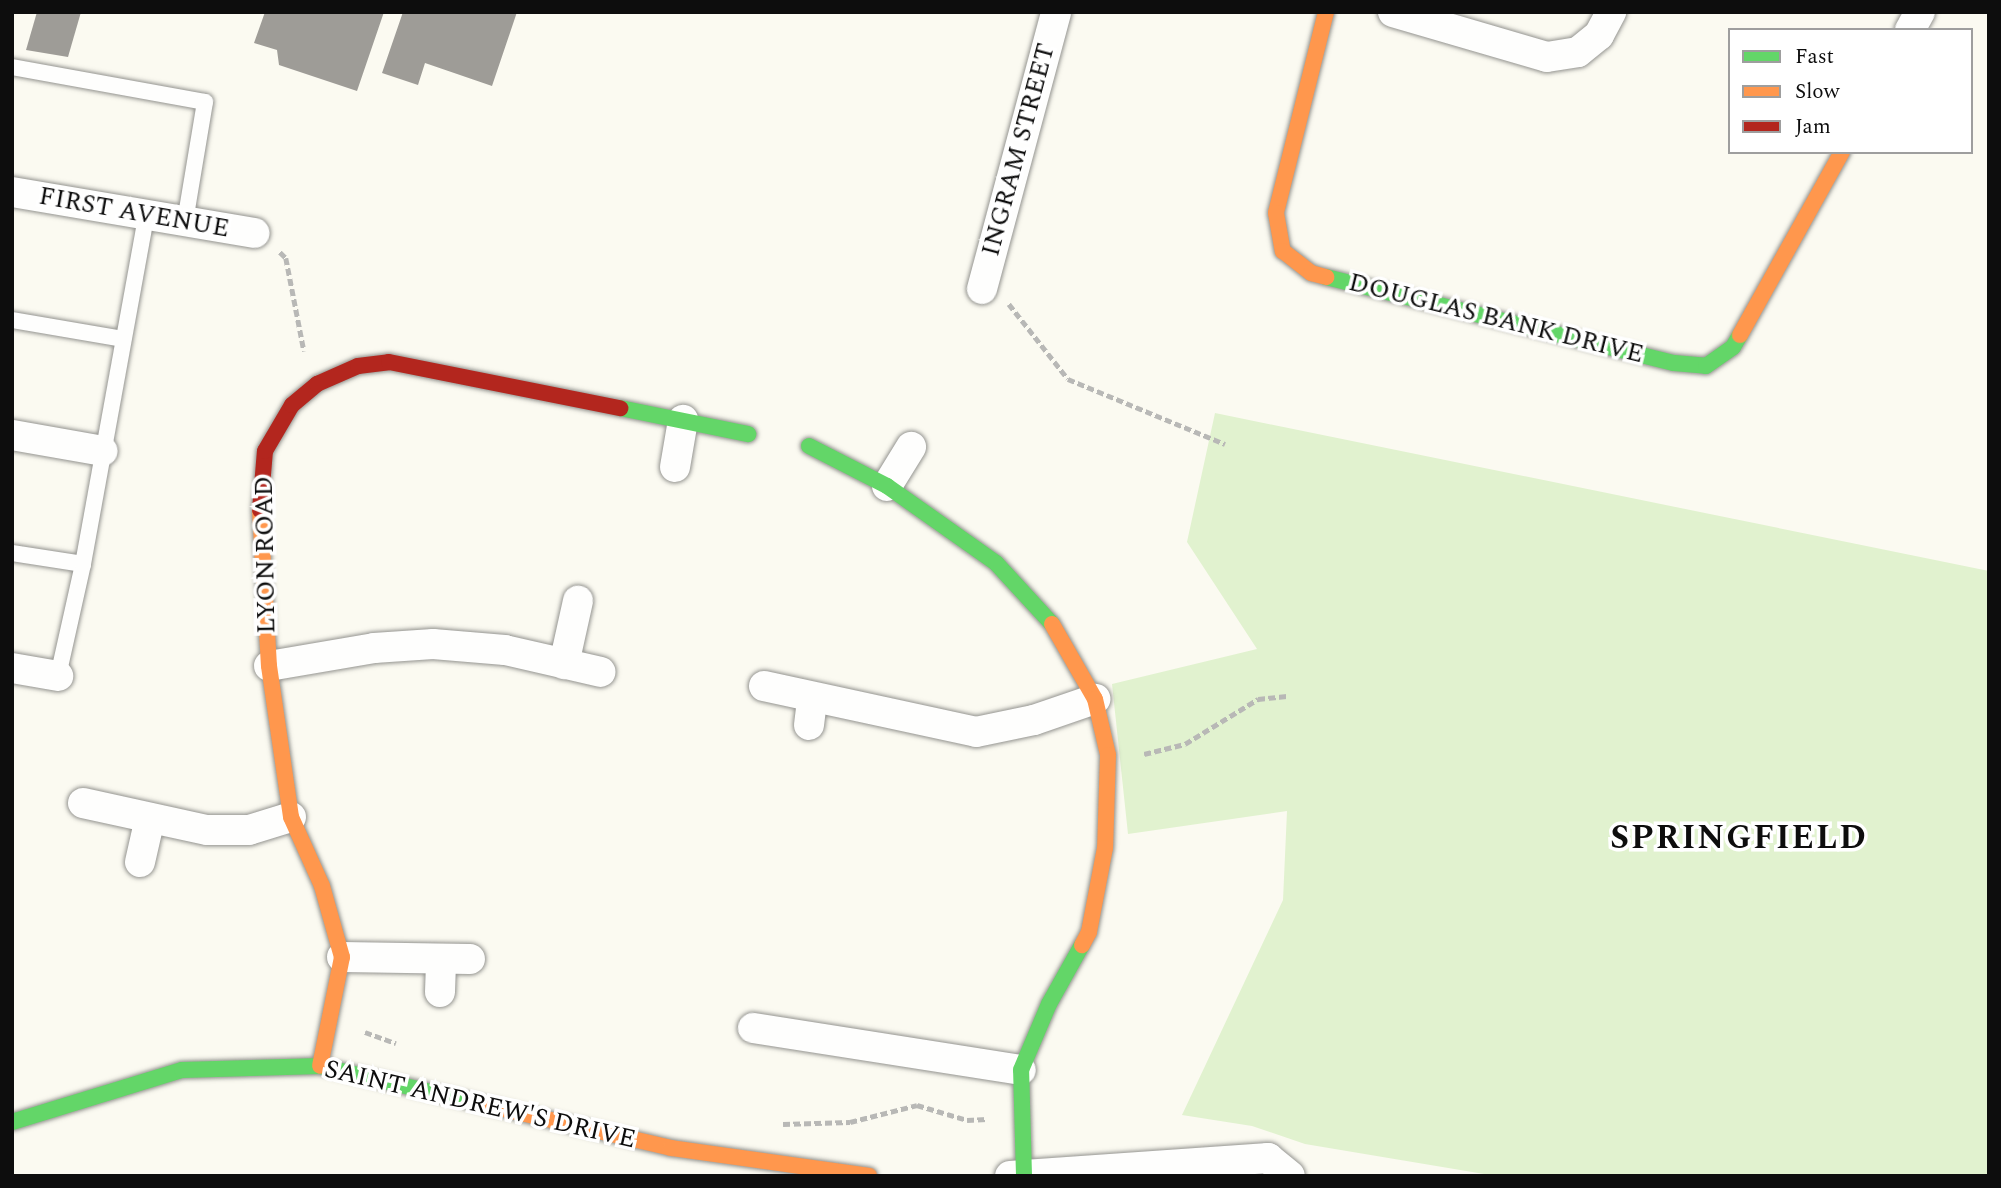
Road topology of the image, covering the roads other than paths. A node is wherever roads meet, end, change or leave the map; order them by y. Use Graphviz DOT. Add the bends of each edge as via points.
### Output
graph roads {
  1 [pos="1056,12"];
  2 [pos="1326,12"];
  3 [pos="1393,12"];
  4 [pos="1611,12"];
  5 [pos="1920,12"];
  6 [pos="1911,28"];
  7 [pos="12,67"];
  8 [pos="1841,154"];
  9 [pos="12,192"];
  10 [pos="146,216"];
  11 [pos="185,222"];
  12 [pos="255,233"];
  13 [pos="982,289"];
  14 [pos="12,320"];
  15 [pos="123,339"];
  16 [pos="683,420"];
  17 [pos="748,434"];
  18 [pos="12,435"];
  19 [pos="809,446"];
  20 [pos="911,447"];
  21 [pos="103,451"];
  22 [pos="675,467"];
  23 [pos="887,486"];
  24 [pos="12,553"];
  25 [pos="83,564"];
  26 [pos="578,601"];
  27 [pos="564,664"];
  28 [pos="269,666"];
  29 [pos="12,668"];
  30 [pos="601,672"];
  31 [pos="58,676"];
  32 [pos="764,686"];
  33 [pos="1095,699"];
  34 [pos="83,803"];
  35 [pos="292,817"];
  36 [pos="150,818"];
  37 [pos="140,862"];
  38 [pos="342,957"];
  39 [pos="470,959"];
  40 [pos="441,961"];
  41 [pos="440,992"];
  42 [pos="753,1028"];
  43 [pos="320,1066"];
  44 [pos="1021,1070"];
  45 [pos="12,1122"];
  46 [pos="1017,1175"];
  47 [pos="869,1176"];
  48 [pos="1290,1176"];
  1 -- 13 [label="street, INGRAM STREET"];
  2 -- 8 [label="street, DOUGLAS BANK DRIVE" via="1276,213 1283,251 1311,273 1674,363 1706,366 1733,347"];
  3 -- 4 [label="street" via="1547,57 1578,52 1599,34"];
  5 -- 6 [label="street"];
  7 -- 11 [label="lane" via="205,102"];
  9 -- 10 [label="street, FIRST AVENUE"];
  10 -- 11 [label="street, FIRST AVENUE"];
  10 -- 15 [label="lane"];
  11 -- 12 [label="street, FIRST AVENUE"];
  14 -- 15 [label="lane"];
  15 -- 21 [label="lane"];
  16 -- 17 [label="street, LYON ROAD"];
  16 -- 22 [label="street"];
  16 -- 28 [label="street, LYON ROAD" via="389,362 358,366 317,384 292,405 265,451 260,505"];
  18 -- 21 [label="street"];
  19 -- 23 [label="street"];
  20 -- 23 [label="street"];
  21 -- 25 [label="lane"];
  23 -- 33 [label="street" via="1021,584 1070,650"];
  24 -- 25 [label="lane"];
  25 -- 31 [label="lane"];
  26 -- 27 [label="street"];
  27 -- 28 [label="street" via="505,650 433,644"];
  27 -- 30 [label="street"];
  28 -- 35 [label="street, LYON ROAD"];
  29 -- 31 [label="street"];
  32 -- 33 [label="street" via="811,712 976,732 1034,720"];
  33 -- 44 [label="street" via="1108,755 1105,848 1088,932 1049,1004"];
  34 -- 36 [label="street"];
  35 -- 36 [label="street" via="249,830 207,830"];
  35 -- 38 [label="street, LYON ROAD" via="323,886"];
  36 -- 37 [label="street"];
  38 -- 40 [label="street"];
  38 -- 43 [label="street, LYON ROAD"];
  39 -- 40 [label="street"];
  40 -- 41 [label="street"];
  42 -- 44 [label="street"];
  43 -- 45 [label="street, SAINT ANDREW'S DRIVE" via="182,1070"];
  43 -- 47 [label="street, SAINT ANDREW'S DRIVE" via="671,1149"];
  44 -- 46 [label="street" via="1023,1117"];
  46 -- 48 [label="street" via="1268,1158"];
}
